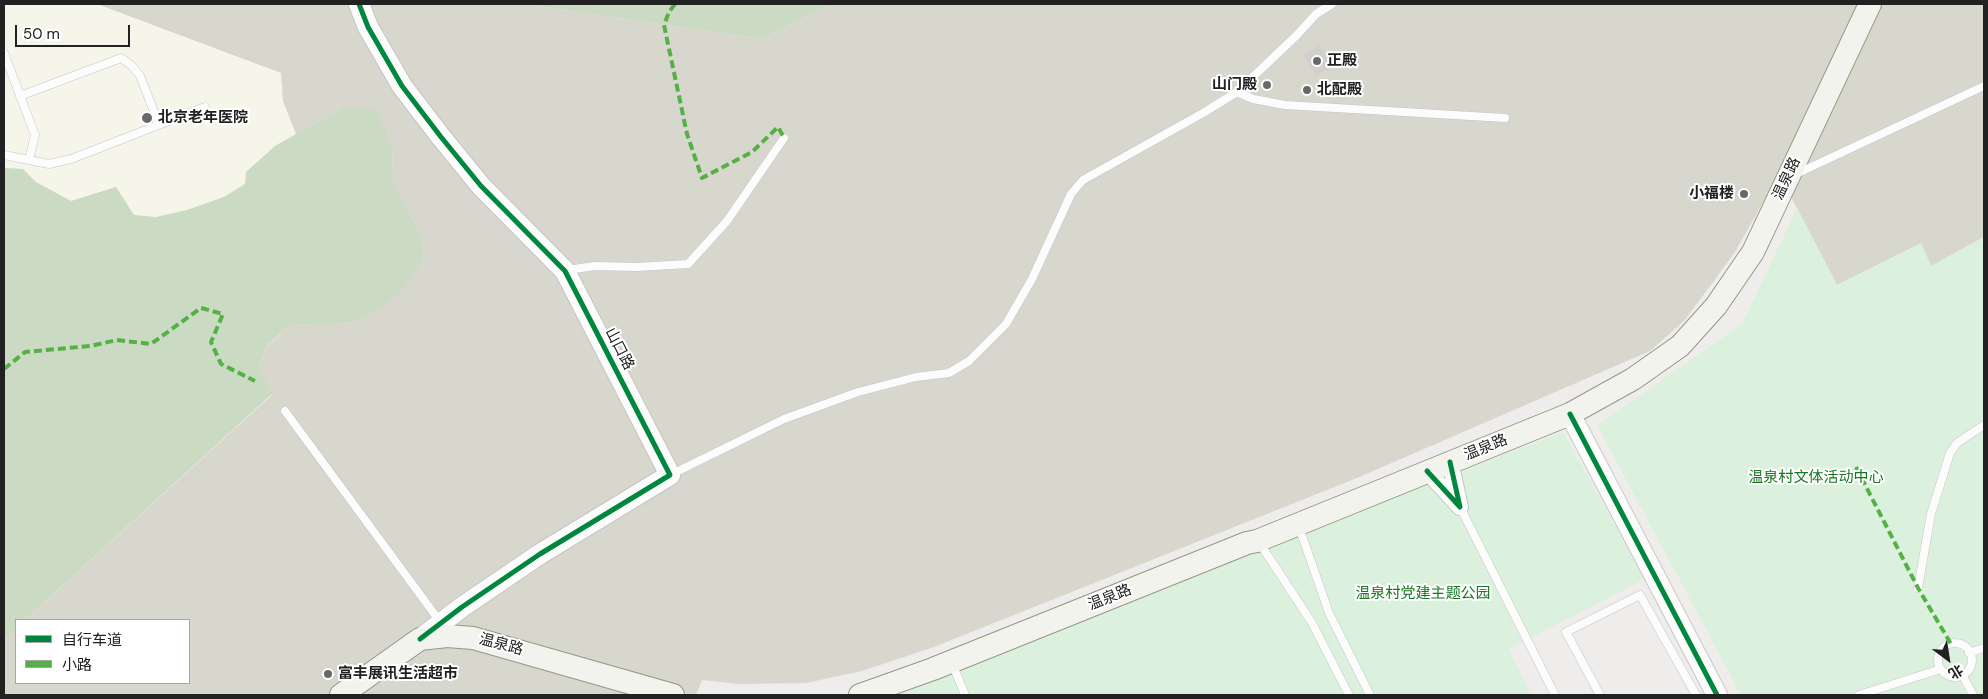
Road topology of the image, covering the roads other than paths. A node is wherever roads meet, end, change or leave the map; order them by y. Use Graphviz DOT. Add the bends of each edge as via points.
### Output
graph roads {
  1 [pos="359,4"];
  2 [pos="1332,4"];
  3 [pos="1870,4"];
  4 [pos="4,53"];
  5 [pos="1984,86"];
  6 [pos="1237,92"];
  7 [pos="20,96"];
  8 [pos="206,107"];
  9 [pos="1505,118"];
  10 [pos="159,124"];
  11 [pos="784,138"];
  12 [pos="4,155"];
  13 [pos="29,160"];
  14 [pos="1788,178"];
  15 [pos="565,271"];
  16 [pos="285,411"];
  17 [pos="1570,414"];
  18 [pos="1984,425"];
  19 [pos="1450,462"];
  20 [pos="1427,471"];
  21 [pos="670,475"];
  22 [pos="1460,507"];
  23 [pos="1298,524"];
  24 [pos="1258,540"];
  25 [pos="1918,588"];
  26 [pos="441,623"];
  27 [pos="420,639"];
  28 [pos="1984,648"];
  29 [pos="1970,653"];
  30 [pos="951,662"];
  31 [pos="1941,669"];
  32 [pos="1963,676"];
  33 [pos="341,695"];
  34 [pos="673,695"];
  35 [pos="860,695"];
  36 [pos="964,695"];
  37 [pos="1349,695"];
  38 [pos="1370,695"];
  39 [pos="1556,695"];
  40 [pos="1600,695"];
  41 [pos="1696,695"];
  42 [pos="1717,695"];
  43 [pos="1859,695"];
  44 [pos="1973,695"];
  1 -- 15 [label="street, 山口路" via="368,27 402,86 441,137 481,186"];
  2 -- 6 [label="lane" via="1316,14"];
  3 -- 14 [label="main road, 温泉路"];
  4 -- 7 [label="lane"];
  5 -- 14 [label="lane"];
  6 -- 9 [label="lane" via="1254,100 1285,105"];
  6 -- 21 [label="lane" via="1083,180 1071,194 1032,279 1006,324 969,361 949,373 916,377 858,392 784,419"];
  7 -- 10 [label="lane" via="121,58 140,76"];
  7 -- 13 [label="lane" via="35,135"];
  8 -- 10 [label="lane"];
  10 -- 13 [label="lane" via="71,159 49,164"];
  11 -- 15 [label="lane" via="727,221 688,264 595,266"];
  12 -- 13 [label="lane"];
  14 -- 17 [label="main road, 温泉路" via="1753,252 1716,306 1680,346 1633,379"];
  15 -- 21 [label="street, 山口路"];
  16 -- 26 [label="lane"];
  17 -- 19 [label="main road, 温泉路"];
  17 -- 42 [label="street"];
  18 -- 25 [label="lane" via="1957,443 1950,453 1931,514"];
  19 -- 20 [label="main road, 温泉路"];
  19 -- 22 [label="street"];
  20 -- 22 [label="street"];
  20 -- 23 [label="main road, 温泉路"];
  21 -- 26 [label="street" via="540,554"];
  22 -- 39 [label="lane"];
  23 -- 24 [label="main road, 温泉路"];
  23 -- 38 [label="lane" via="1329,614"];
  24 -- 30 [label="main road, 温泉路"];
  24 -- 37 [label="lane" via="1312,624"];
  26 -- 27 [label="street"];
  27 -- 33 [label="main road, 温泉路"];
  27 -- 34 [label="main road, 温泉路" via="473,638"];
  28 -- 29 [label="lane"];
  29 -- 31 [label="lane" via="1962,645 1946,646 1939,654"];
  29 -- 32 [label="lane" via="1971,665"];
  30 -- 35 [label="main road, 温泉路"];
  30 -- 36 [label="lane"];
  31 -- 32 [label="lane" via="1949,676"];
  31 -- 43 [label="lane"];
  32 -- 44 [label="lane"];
  40 -- 41 [label="lane" via="1566,632 1640,594"];
}
